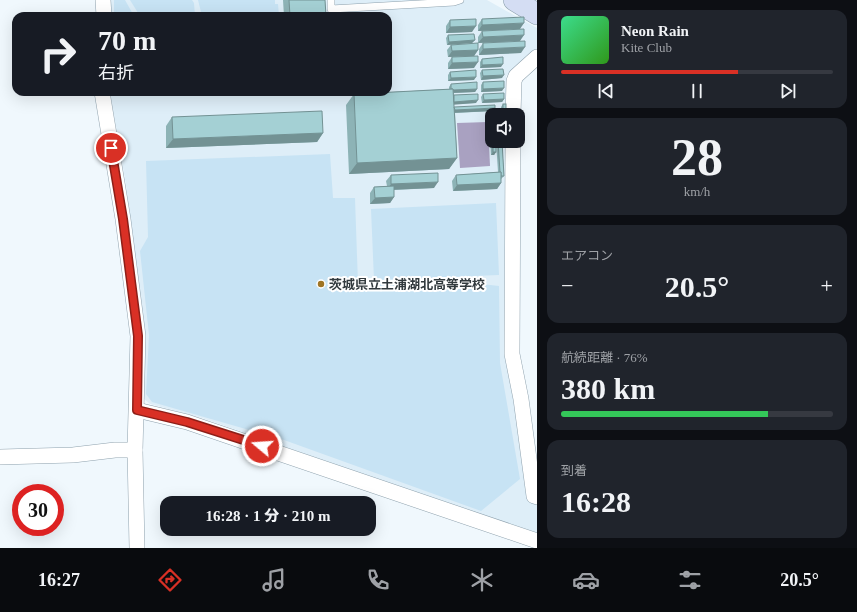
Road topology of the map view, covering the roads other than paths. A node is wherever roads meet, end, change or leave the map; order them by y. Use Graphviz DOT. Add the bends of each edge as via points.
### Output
graph roads {
  1 [pos="104,0"];
  2 [pos="331,0"];
  3 [pos="514,0"];
  4 [pos="457,1"];
  5 [pos="428,2"];
  6 [pos="104,12"];
  7 [pos="537,14"];
  8 [pos="537,57"];
  9 [pos="103,96"];
  10 [pos="513,108"];
  11 [pos="513,148"];
  12 [pos="137,410"];
  13 [pos="135,450"];
  14 [pos="0,457"];
  15 [pos="537,497"];
  16 [pos="537,541"];
  17 [pos="137,548"];
  1 -- 6 [label="street"];
  2 -- 5 [label="lane" via="331,9"];
  3 -- 7 [label="main road"];
  4 -- 5 [label="lane"];
  8 -- 10 [label="street" via="516,76"];
  9 -- 12 [label="street" via="123,219 138,336"];
  11 -- 15 [label="street" via="512,354 521,399 534,496"];
  12 -- 13 [label="street"];
  12 -- 16 [label="street" via="187,422 239,439"];
  13 -- 14 [label="street" via="73,456"];
  13 -- 17 [label="street"];
}
